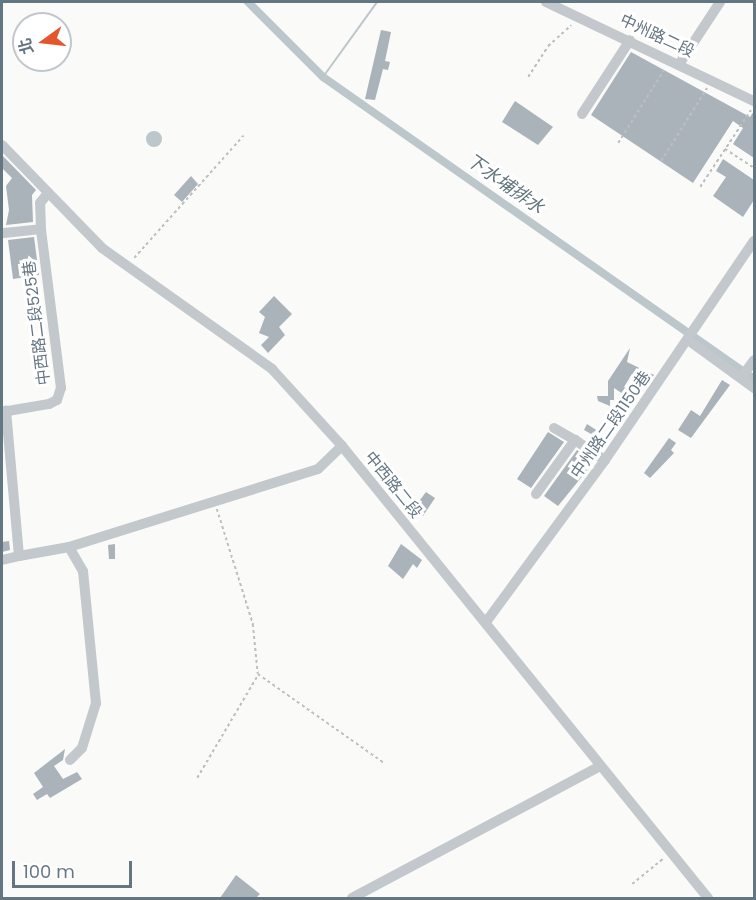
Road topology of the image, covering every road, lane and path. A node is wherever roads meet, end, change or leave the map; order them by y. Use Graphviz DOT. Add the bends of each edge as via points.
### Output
graph roads {
  1 [pos="546,2"];
  2 [pos="720,2"];
  3 [pos="581,18"];
  4 [pos="630,40"];
  5 [pos="675,61"];
  6 [pos="528,76"];
  7 [pos="712,79"];
  8 [pos="754,103"];
  9 [pos="582,114"];
  10 [pos="243,136"];
  11 [pos="618,142"];
  12 [pos="2,145"];
  13 [pos="725,149"];
  14 [pos="662,161"];
  15 [pos="754,168"];
  16 [pos="700,187"];
  17 [pos="48,193"];
  18 [pos="41,229"];
  19 [pos="4,233"];
  20 [pos="754,241"];
  21 [pos="125,264"];
  22 [pos="688,340"];
  23 [pos="753,365"];
  24 [pos="741,378"];
  25 [pos="754,388"];
  26 [pos="4,412"];
  27 [pos="554,428"];
  28 [pos="575,440"];
  29 [pos="342,446"];
  30 [pos="605,460"];
  31 [pos="536,494"];
  32 [pos="215,503"];
  33 [pos="69,547"];
  34 [pos="19,556"];
  35 [pos="2,560"];
  36 [pos="486,622"];
  37 [pos="258,674"];
  38 [pos="70,760"];
  39 [pos="384,763"];
  40 [pos="600,766"];
  41 [pos="197,778"];
  42 [pos="671,852"];
  43 [pos="632,884"];
  44 [pos="352,898"];
  45 [pos="708,898"];
  1 -- 3 [label="street, 中州路二段"];
  2 -- 5 [label="street"];
  3 -- 4 [label="street, 中州路二段"];
  3 -- 6 [label="path" via="549,46"];
  4 -- 5 [label="street, 中州路二段"];
  4 -- 9 [label="street"];
  5 -- 7 [label="street, 中州路二段"];
  5 -- 11 [label="path"];
  7 -- 8 [label="street, 中州路二段"];
  7 -- 14 [label="path"];
  8 -- 13 [label="path"];
  10 -- 21 [label="path" via="141,254"];
  12 -- 17 [label="street, 中西路二段"];
  13 -- 15 [label="path"];
  13 -- 16 [label="path"];
  17 -- 18 [label="street, 中西路二段525巷" via="40,203"];
  17 -- 21 [label="street, 中西路二段" via="102,248"];
  18 -- 19 [label="street"];
  18 -- 26 [label="street, 中西路二段525巷" via="61,388 57,400 49,404"];
  20 -- 22 [label="street, 中州路二段1150巷"];
  21 -- 29 [label="street, 中西路二段" via="272,369"];
  22 -- 24 [label="street"];
  22 -- 30 [label="street, 中州路二段1150巷"];
  23 -- 24 [label="street"];
  24 -- 25 [label="street"];
  26 -- 34 [label="street"];
  27 -- 28 [label="street"];
  28 -- 30 [label="street"];
  28 -- 31 [label="street"];
  29 -- 32 [label="street" via="318,469"];
  29 -- 36 [label="street, 中西路二段"];
  30 -- 36 [label="street, 中州路二段1150巷"];
  32 -- 33 [label="street"];
  32 -- 37 [label="path" via="253,624"];
  33 -- 34 [label="street"];
  33 -- 38 [label="street" via="83,571 96,703 82,748"];
  34 -- 35 [label="street"];
  36 -- 40 [label="street, 中西路二段"];
  37 -- 39 [label="path"];
  37 -- 41 [label="path"];
  40 -- 42 [label="street, 中西路二段"];
  40 -- 44 [label="street"];
  42 -- 43 [label="path"];
  42 -- 45 [label="street, 中西路二段"];
}
